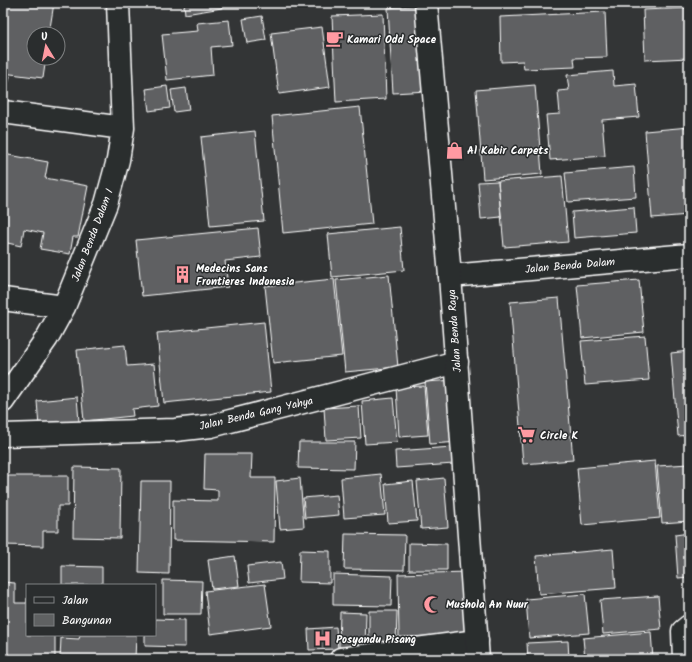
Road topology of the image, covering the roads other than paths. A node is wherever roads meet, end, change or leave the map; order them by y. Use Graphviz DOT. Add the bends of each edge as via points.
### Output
graph roads {
  1 [pos="118,3"];
  2 [pos="426,3"];
  3 [pos="3,112"];
  4 [pos="124,128"];
  5 [pos="689,255"];
  6 [pos="450,276"];
  7 [pos="3,299"];
  8 [pos="64,307"];
  9 [pos="457,362"];
  10 [pos="3,401"];
  11 [pos="3,435"];
  12 [pos="689,626"];
  13 [pos="478,650"];
  14 [pos="341,659"];
  15 [pos="684,659"];
  1 -- 4 [label="street, Jalan Benda Dalam I"];
  2 -- 6 [label="street, Jalan Benda Raya"];
  3 -- 4 [label="street"];
  4 -- 8 [label="street, Jalan Benda Dalam I" via="106,204"];
  5 -- 6 [label="street, Jalan Benda Dalam"];
  6 -- 9 [label="street, Jalan Benda Raya"];
  7 -- 8 [label="street"];
  8 -- 10 [label="street, Jalan Benda Dalam I" via="47,338"];
  9 -- 11 [label="street, Jalan Benda Gang Yahya" via="211,426 175,430"];
  9 -- 13 [label="street, Jalan Benda Raya"];
  12 -- 15 [label="street" via="683,631"];
  13 -- 14 [label="street"];
}
